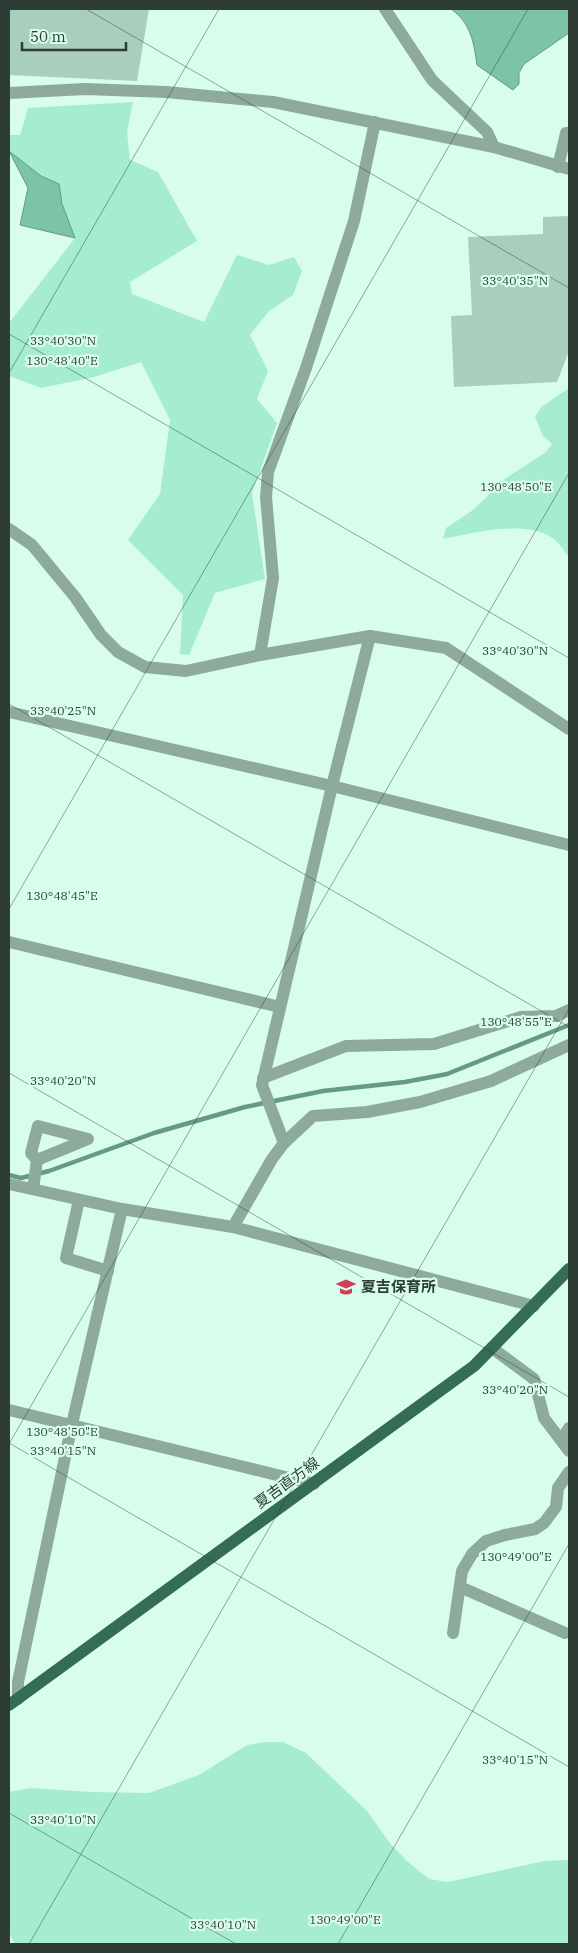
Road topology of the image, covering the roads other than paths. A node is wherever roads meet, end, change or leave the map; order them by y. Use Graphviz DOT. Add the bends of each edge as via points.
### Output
graph roads {
  1 [pos="384,9"];
  2 [pos="9,93"];
  3 [pos="376,122"];
  4 [pos="569,133"];
  5 [pos="494,147"];
  6 [pos="564,168"];
  7 [pos="9,529"];
  8 [pos="370,636"];
  9 [pos="260,655"];
  10 [pos="9,712"];
  11 [pos="569,729"];
  12 [pos="332,786"];
  13 [pos="569,845"];
  14 [pos="9,942"];
  15 [pos="280,1007"];
  16 [pos="569,1010"];
  17 [pos="569,1045"];
  18 [pos="264,1078"];
  19 [pos="284,1143"];
  20 [pos="37,1160"];
  21 [pos="9,1184"];
  22 [pos="33,1189"];
  23 [pos="80,1200"];
  24 [pos="122,1209"];
  25 [pos="233,1227"];
  26 [pos="569,1269"];
  27 [pos="108,1271"];
  28 [pos="534,1306"];
  29 [pos="492,1348"];
  30 [pos="9,1410"];
  31 [pos="72,1424"];
  32 [pos="569,1428"];
  33 [pos="561,1440"];
  34 [pos="569,1451"];
  35 [pos="569,1472"];
  36 [pos="314,1484"];
  37 [pos="460,1587"];
  38 [pos="453,1633"];
  39 [pos="565,1633"];
  40 [pos="14,1702"];
  1 -- 5 [label="street" via="432,80 488,132"];
  2 -- 3 [label="street" via="85,89 166,92 273,102"];
  3 -- 5 [label="street"];
  3 -- 9 [label="street" via="354,221 268,472 266,497 273,578"];
  4 -- 6 [label="street" via="566,133"];
  5 -- 6 [label="street"];
  7 -- 9 [label="street" via="32,545 76,597 107,641 118,652 145,667 186,671"];
  8 -- 9 [label="street"];
  8 -- 11 [label="street" via="446,648"];
  8 -- 12 [label="street"];
  10 -- 12 [label="street"];
  12 -- 13 [label="street"];
  12 -- 15 [label="street"];
  14 -- 15 [label="street"];
  15 -- 18 [label="street"];
  16 -- 18 [label="street" via="556,1016 521,1017 434,1044 346,1046"];
  17 -- 19 [label="street" via="490,1081 420,1102 367,1112 313,1116"];
  18 -- 19 [label="street" via="262,1084"];
  19 -- 25 [label="street"];
  20 -- 22 [label="street"];
  21 -- 22 [label="street"];
  22 -- 23 [label="street"];
  23 -- 24 [label="street"];
  23 -- 27 [label="street" via="66,1258"];
  24 -- 25 [label="street"];
  24 -- 27 [label="street"];
  25 -- 28 [label="street"];
  26 -- 28 [label="main road, 夏吉直方線"];
  27 -- 31 [label="street"];
  28 -- 29 [label="main road, 夏吉直方線"];
  29 -- 33 [label="street" via="534,1379 544,1418"];
  29 -- 36 [label="main road, 夏吉直方線" via="474,1366"];
  30 -- 31 [label="street"];
  31 -- 36 [label="street"];
  31 -- 40 [label="street"];
  32 -- 33 [label="street"];
  33 -- 34 [label="street"];
  35 -- 37 [label="street" via="558,1488 556,1507 544,1522 535,1529 486,1541 472,1554 462,1571"];
  36 -- 40 [label="main road, 夏吉直方線"];
  37 -- 38 [label="street"];
  37 -- 39 [label="street"];
}
